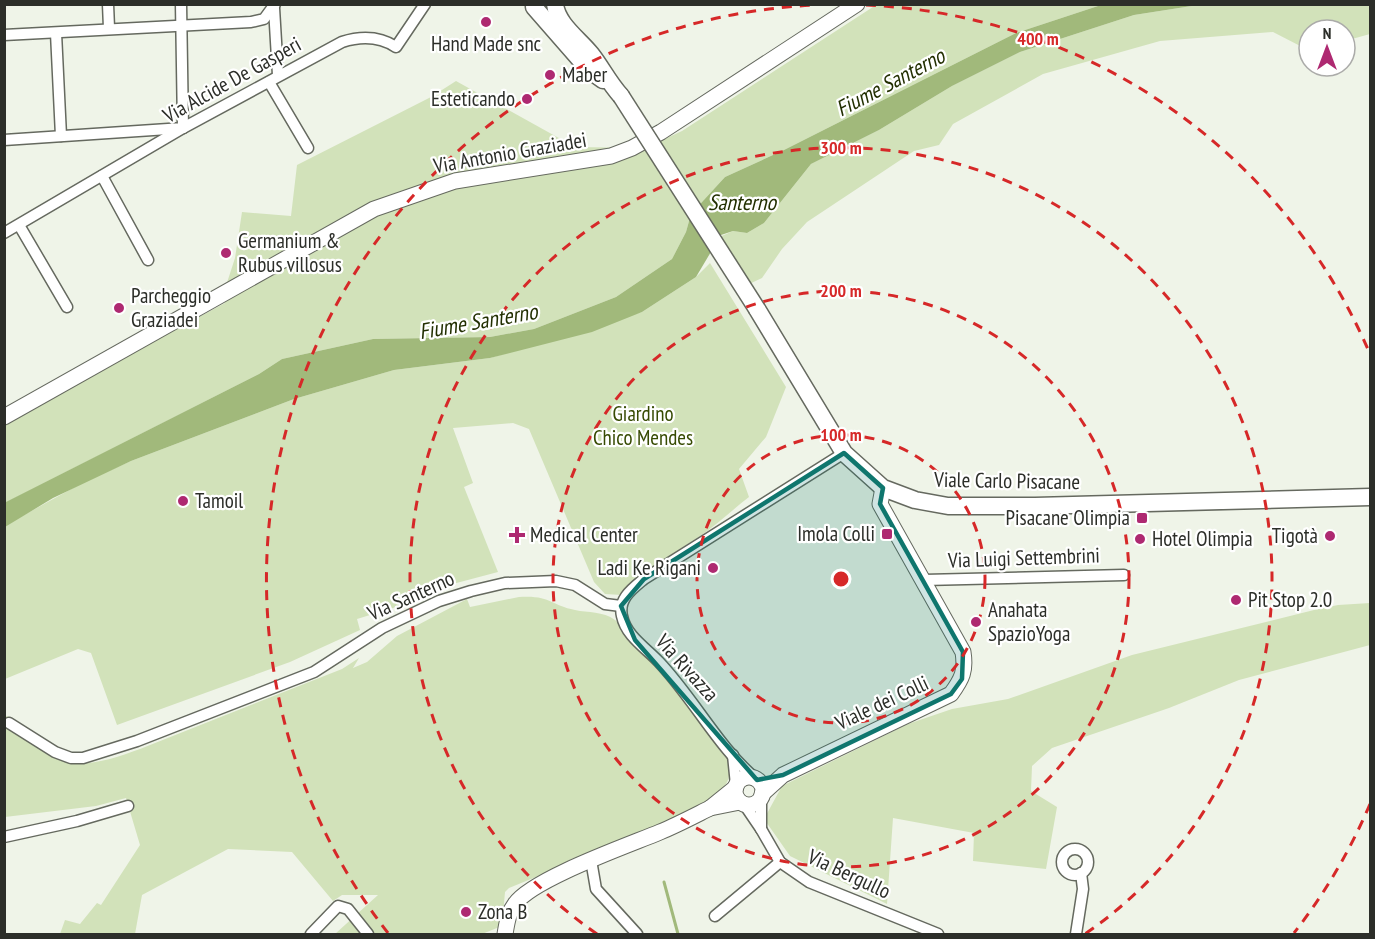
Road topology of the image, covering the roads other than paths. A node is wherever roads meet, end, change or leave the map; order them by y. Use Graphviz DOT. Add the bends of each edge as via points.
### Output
graph roads {
  1 [pos="108,4"];
  2 [pos="181,4"];
  3 [pos="425,4"];
  4 [pos="555,4"];
  5 [pos="857,4"];
  6 [pos="534,5"];
  7 [pos="274,6"];
  8 [pos="182,25"];
  9 [pos="109,28"];
  10 [pos="56,33"];
  11 [pos="4,35"];
  12 [pos="563,40"];
  13 [pos="589,51"];
  14 [pos="273,79"];
  15 [pos="610,83"];
  16 [pos="183,128"];
  17 [pos="61,136"];
  18 [pos="4,140"];
  19 [pos="308,148"];
  20 [pos="102,176"];
  21 [pos="19,225"];
  22 [pos="4,233"];
  23 [pos="148,260"];
  24 [pos="67,307"];
  25 [pos="4,417"];
  26 [pos="844,453"];
  27 [pos="883,488"];
  28 [pos="1371,497"];
  29 [pos="1124,575"];
  30 [pos="924,580"];
  31 [pos="621,606"];
  32 [pos="9,723"];
  33 [pos="732,752"];
  34 [pos="759,788"];
  35 [pos="739,794"];
  36 [pos="128,806"];
  37 [pos="760,830"];
  38 [pos="4,837"];
  39 [pos="591,860"];
  40 [pos="780,862"];
  41 [pos="1080,873"];
  42 [pos="715,916"];
  43 [pos="311,934"];
  44 [pos="368,934"];
  45 [pos="505,934"];
  46 [pos="637,934"];
  47 [pos="938,934"];
  48 [pos="1076,934"];
  1 -- 9 [label="street"];
  2 -- 8 [label="street"];
  3 -- 14 [label="street, Via Alcide De Gasperi" via="396,47 387,41 357,37"];
  4 -- 13 [label="main road, Viale Carlo Pisacane" via="555,11"];
  5 -- 25 [label="street, Via Antonio Graziadei" via="632,148 590,161 455,181 374,209"];
  6 -- 12 [label="main road, Viale Carlo Pisacane"];
  7 -- 8 [label="street" via="264,20"];
  7 -- 14 [label="street"];
  8 -- 9 [label="street"];
  8 -- 16 [label="street"];
  9 -- 10 [label="street"];
  10 -- 11 [label="street"];
  10 -- 17 [label="street"];
  12 -- 13 [label="main road" via="580,53"];
  12 -- 15 [label="main road, Viale Carlo Pisacane" via="589,70"];
  13 -- 15 [label="main road, Viale Carlo Pisacane"];
  14 -- 16 [label="street, Via Alcide De Gasperi"];
  14 -- 19 [label="street"];
  15 -- 26 [label="main road, Viale Carlo Pisacane, bridge" via="757,309"];
  16 -- 17 [label="street"];
  16 -- 20 [label="street, Via Alcide De Gasperi"];
  17 -- 18 [label="street"];
  20 -- 21 [label="street, Via Alcide De Gasperi"];
  20 -- 23 [label="street"];
  21 -- 22 [label="street, Via Alcide De Gasperi"];
  21 -- 24 [label="street"];
  26 -- 27 [label="main road, Viale Carlo Pisacane"];
  26 -- 31 [label="street" via="644,579"];
  27 -- 28 [label="main road, Viale Carlo Pisacane" via="915,500 948,506"];
  27 -- 30 [label="street, Viale dei Colli" via="880,504"];
  29 -- 30 [label="street, Via Luigi Settembrini"];
  30 -- 34 [label="street, Viale dei Colli" via="963,652 966,668 957,687 951,694"];
  31 -- 32 [label="street, Via Santerno" via="605,604 575,585 556,581 505,583 471,591 381,628 314,672 83,758 55,752"];
  31 -- 33 [label="street, Via Rivazza" via="622,618 635,640 659,662"];
  33 -- 34 [label="street, Via Rivazza"];
  33 -- 35 [label="street"];
  34 -- 35 [label="street" via="753,804"];
  34 -- 35 [label="street" via="746,777"];
  34 -- 37 [label="street"];
  35 -- 37 [label="street, Via Bergullo"];
  35 -- 39 [label="street"];
  36 -- 38 [label="street"];
  37 -- 40 [label="street, Via Bergullo"];
  39 -- 45 [label="street" via="529,891 515,903"];
  39 -- 46 [label="street" via="596,889"];
  40 -- 42 [label="street"];
  40 -- 47 [label="street, Via Bergullo" via="810,882"];
  41 -- 48 [label="street" via="1083,889"];
  43 -- 44 [label="street" via="338,906 353,914"];
}
